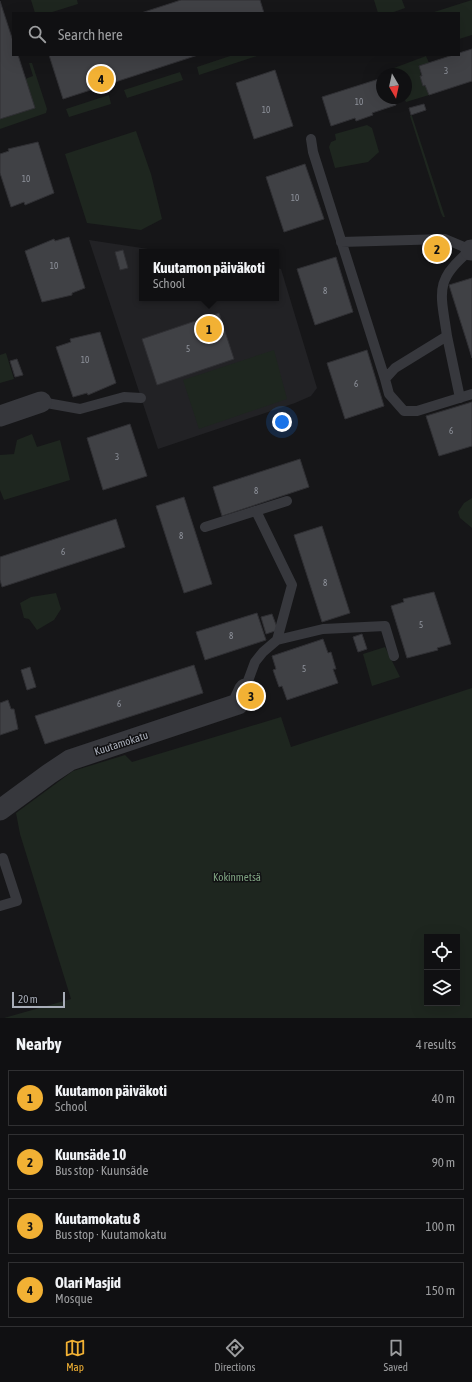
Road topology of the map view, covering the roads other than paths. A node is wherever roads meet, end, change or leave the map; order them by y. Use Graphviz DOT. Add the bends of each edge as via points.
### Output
graph roads {
  1 [pos="311,139"];
  2 [pos="341,242"];
  3 [pos="472,250"];
  4 [pos="447,336"];
  5 [pos="385,379"];
  6 [pos="472,394"];
  7 [pos="141,398"];
  8 [pos="460,398"];
  9 [pos="41,402"];
  10 [pos="0,416"];
  11 [pos="287,501"];
  12 [pos="256,511"];
  13 [pos="205,526"];
  14 [pos="277,640"];
  15 [pos="394,656"];
  16 [pos="245,689"];
  17 [pos="0,810"];
  18 [pos="1,856"];
  19 [pos="0,906"];
  1 -- 2 [label="lane"];
  2 -- 3 [label="lane" via="445,239"];
  2 -- 5 [label="lane"];
  3 -- 4 [label="lane" via="455,264 441,292"];
  4 -- 5 [label="lane" via="395,368"];
  4 -- 8 [label="lane"];
  5 -- 8 [label="lane" via="389,394 404,411 417,411"];
  6 -- 8 [label="lane"];
  7 -- 9 [label="lane" via="124,397 80,409"];
  9 -- 10 [label="street"];
  11 -- 12 [label="lane"];
  12 -- 13 [label="lane"];
  12 -- 14 [label="lane" via="292,585"];
  14 -- 15 [label="lane" via="323,629 385,626"];
  14 -- 16 [label="lane" via="255,662"];
  16 -- 17 [label="street, Kuutamokatu" via="238,704 70,760"];
  18 -- 19 [label="lane" via="17,901"];
}
